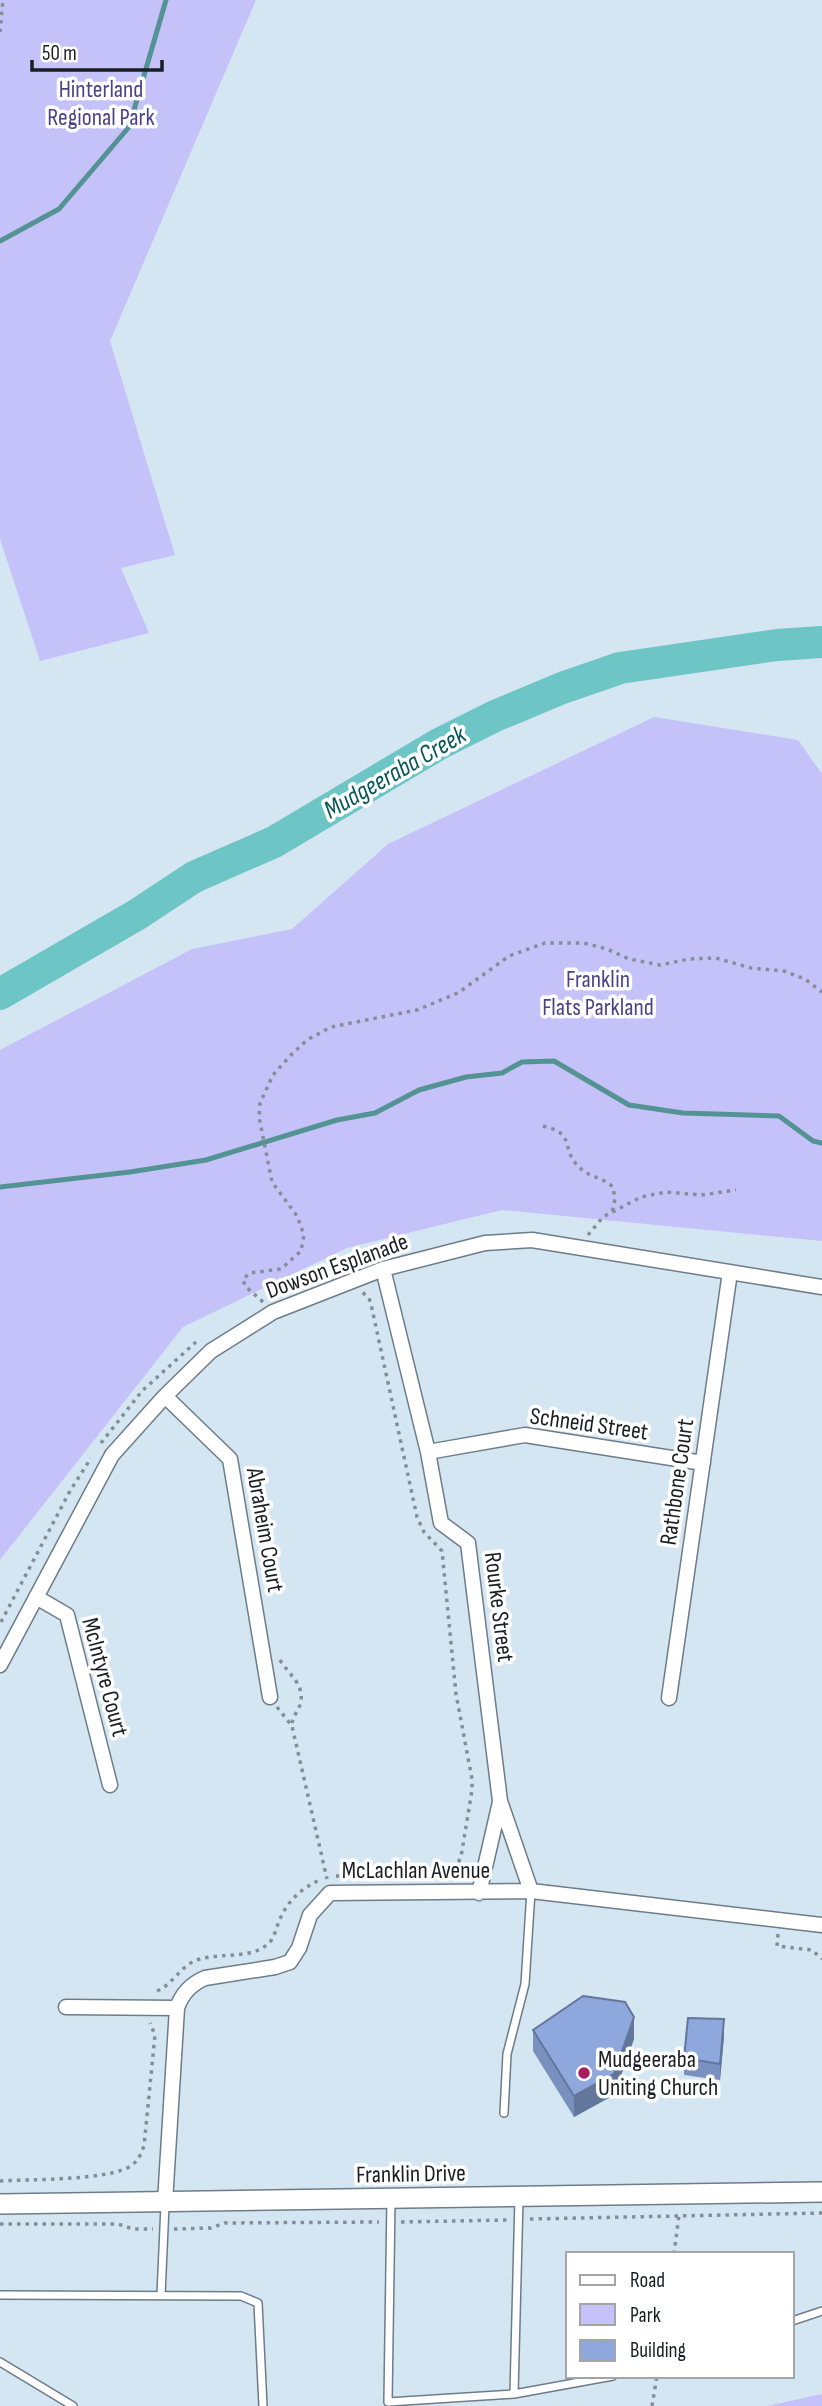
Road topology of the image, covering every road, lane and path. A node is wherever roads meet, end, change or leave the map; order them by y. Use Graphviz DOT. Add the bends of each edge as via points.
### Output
graph roads {
  1 [pos="4,0"];
  2 [pos="0,32"];
  3 [pos="822,992"];
  4 [pos="543,1126"];
  5 [pos="736,1190"];
  6 [pos="612,1213"];
  7 [pos="600,1239"];
  8 [pos="383,1252"];
  9 [pos="349,1262"];
  10 [pos="383,1269"];
  11 [pos="730,1272"];
  12 [pos="354,1280"];
  13 [pos="822,1287"];
  14 [pos="261,1300"];
  15 [pos="252,1306"];
  16 [pos="273,1312"];
  17 [pos="204,1337"];
  18 [pos="165,1396"];
  19 [pos="98,1447"];
  20 [pos="428,1452"];
  21 [pos="93,1455"];
  22 [pos="703,1463"];
  23 [pos="36,1597"];
  24 [pos="1,1622"];
  25 [pos="0,1665"];
  26 [pos="270,1697"];
  27 [pos="669,1698"];
  28 [pos="110,1784"];
  29 [pos="500,1801"];
  30 [pos="329,1885"];
  31 [pos="531,1891"];
  32 [pos="479,1893"];
  33 [pos="822,1925"];
  34 [pos="66,2007"];
  35 [pos="151,2007"];
  36 [pos="177,2008"];
  37 [pos="504,2113"];
  38 [pos="0,2181"];
  39 [pos="822,2192"];
  40 [pos="682,2196"];
  41 [pos="519,2197"];
  42 [pos="391,2199"];
  43 [pos="165,2202"];
  44 [pos="0,2204"];
  45 [pos="822,2213"];
  46 [pos="679,2217"];
  47 [pos="518,2220"];
  48 [pos="391,2222"];
  49 [pos="0,2224"];
  50 [pos="163,2229"];
  51 [pos="674,2252"];
  52 [pos="0,2295"];
  53 [pos="161,2295"];
  54 [pos="822,2311"];
  55 [pos="794,2320"];
  56 [pos="0,2362"];
  57 [pos="602,2378"];
  58 [pos="657,2378"];
  59 [pos="514,2394"];
  60 [pos="73,2406"];
  61 [pos="263,2406"];
  62 [pos="652,2406"];
  1 -- 2 [label="path"];
  3 -- 14 [label="path" via="806,979 784,971 716,958 660,965 584,943 545,943 509,956 458,993 417,1010 331,1027 307,1040 273,1075 260,1103 272,1182 297,1216 304,1235 301,1251 281,1269 250,1273 243,1279"];
  4 -- 6 [label="path" via="562,1132 577,1166 613,1187"];
  5 -- 6 [label="path" via="653,1194"];
  6 -- 7 [label="path" via="585,1237"];
  8 -- 9 [label="path"];
  9 -- 12 [label="path"];
  9 -- 14 [label="path"];
  10 -- 11 [label="street, Dowson Esplanade" via="485,1243 532,1240"];
  10 -- 12 [label="street, Dowson Esplanade"];
  10 -- 20 [label="street, Rourke Street"];
  11 -- 13 [label="street, Dowson Esplanade"];
  11 -- 22 [label="street, Rathbone Court"];
  12 -- 16 [label="street, Dowson Esplanade"];
  12 -- 30 [label="path" via="371,1304 417,1517 442,1550 456,1695 472,1790 461,1857 449,1873 347,1874"];
  14 -- 15 [label="path"];
  14 -- 16 [label="path"];
  16 -- 18 [label="street, Dowson Esplanade" via="211,1351"];
  17 -- 19 [label="path" via="142,1391"];
  18 -- 23 [label="street, Dowson Esplanade" via="112,1455"];
  18 -- 26 [label="street, Abraheim Court" via="230,1459"];
  20 -- 22 [label="street, Schneid Street" via="525,1435"];
  20 -- 29 [label="street, Rourke Street" via="442,1523 468,1543"];
  21 -- 24 [label="path"];
  22 -- 27 [label="street, Rathbone Court"];
  23 -- 25 [label="street, Dowson Esplanade"];
  23 -- 28 [label="street, McIntyre Court" via="67,1615"];
  26 -- 30 [label="path" via="292,1726"];
  29 -- 31 [label="street, Rourke Street"];
  29 -- 32 [label="street, Rourke Street"];
  30 -- 32 [label="street, McLachlan Avenue"];
  30 -- 35 [label="path" via="305,1887 286,1907 272,1940 259,1950 186,1965 164,1988 152,1993"];
  30 -- 36 [label="street, McLachlan Avenue" via="290,1962 194,1982"];
  31 -- 32 [label="street, McLachlan Avenue"];
  31 -- 33 [label="street, McLachlan Avenue"];
  31 -- 37 [label="lane" via="525,1983 507,2054"];
  34 -- 35 [label="street"];
  35 -- 36 [label="street"];
  35 -- 38 [label="path" via="150,2025 155,2035 139,2158 118,2172"];
  36 -- 43 [label="street"];
  39 -- 40 [label="main road, Franklin Drive"];
  40 -- 41 [label="main road, Franklin Drive"];
  40 -- 46 [label="path"];
  41 -- 42 [label="main road, Franklin Drive"];
  41 -- 47 [label="lane"];
  42 -- 43 [label="main road, Franklin Drive"];
  42 -- 48 [label="lane"];
  43 -- 44 [label="main road, Franklin Drive"];
  43 -- 50 [label="lane"];
  45 -- 46 [label="path"];
  46 -- 47 [label="path"];
  46 -- 51 [label="path"];
  47 -- 48 [label="path"];
  47 -- 59 [label="lane"];
  48 -- 50 [label="path" via="225,2223 211,2228"];
  48 -- 59 [label="lane" via="388,2402"];
  49 -- 50 [label="path" via="118,2224"];
  50 -- 53 [label="lane"];
  52 -- 53 [label="lane"];
  53 -- 61 [label="lane" via="241,2296 258,2303"];
  54 -- 55 [label="lane"];
  56 -- 60 [label="lane"];
  57 -- 59 [label="lane"];
  58 -- 62 [label="path"];
}
